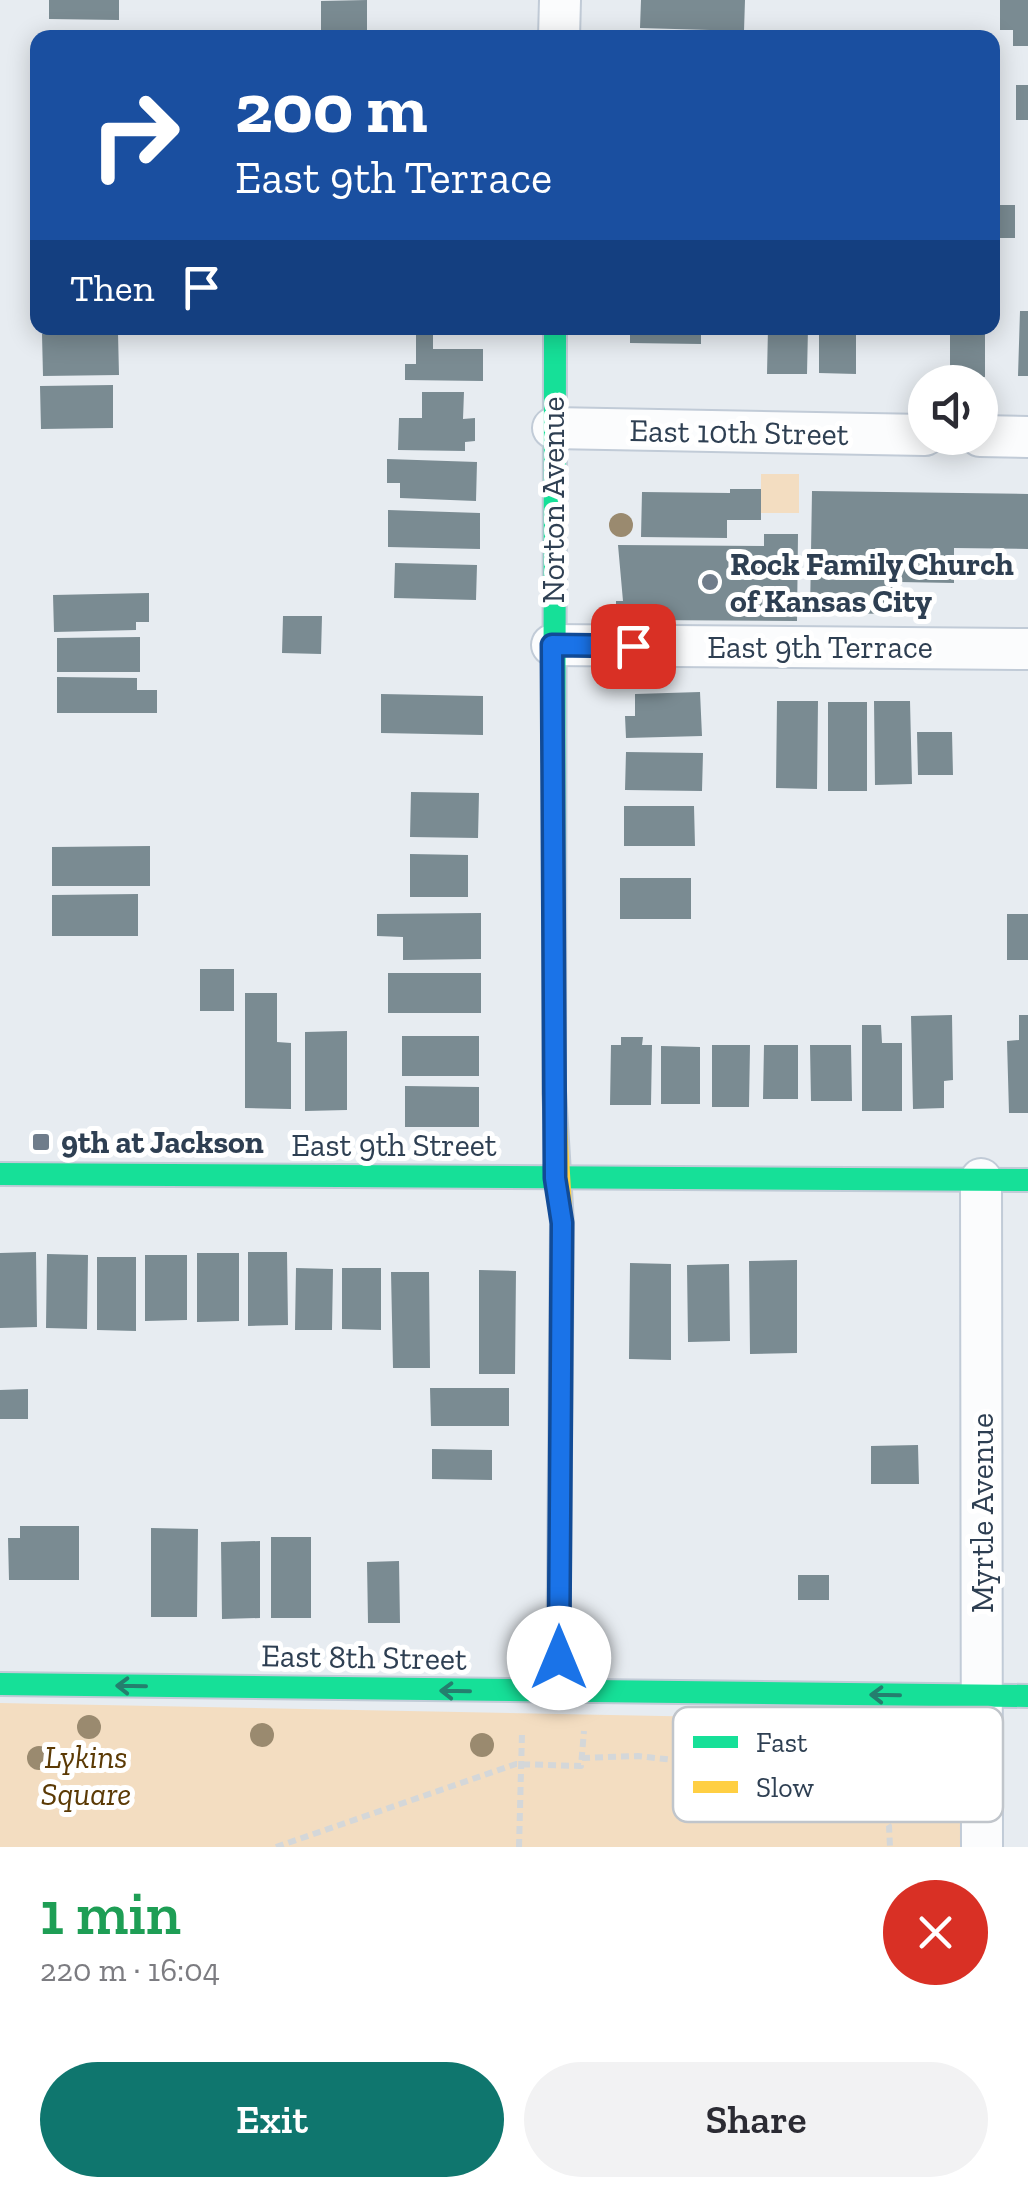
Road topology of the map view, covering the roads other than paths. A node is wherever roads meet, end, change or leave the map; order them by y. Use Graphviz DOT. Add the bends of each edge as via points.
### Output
graph roads {
  1 [pos="560,0"];
  2 [pos="559,30"];
  3 [pos="554,335"];
  4 [pos="553,428"];
  5 [pos="908,435"];
  6 [pos="998,436"];
  7 [pos="1028,437"];
  8 [pos="552,645"];
  9 [pos="1028,648"];
  10 [pos="0,1174"];
  11 [pos="555,1178"];
  12 [pos="981,1179"];
  13 [pos="1028,1180"];
  14 [pos="0,1684"];
  15 [pos="558,1692"];
  16 [pos="983,1696"];
  17 [pos="1028,1696"];
  18 [pos="983,1707"];
  19 [pos="982,1822"];
  20 [pos="982,1847"];
  1 -- 2 [label="street"];
  3 -- 4 [label="street, Norton Avenue"];
  4 -- 5 [label="street, East 10th Street"];
  4 -- 8 [label="street, Norton Avenue"];
  6 -- 7 [label="street"];
  8 -- 9 [label="street, East 9th Terrace"];
  8 -- 11 [label="street, Norton Avenue"];
  10 -- 11 [label="street, East 9th Street"];
  11 -- 12 [label="street, East 9th Street"];
  11 -- 15 [label="street, Norton Avenue" via="562,1223"];
  12 -- 13 [label="street, East 9th Street"];
  12 -- 16 [label="street, Myrtle Avenue"];
  15 -- 14 [label="street, East 8th Street, one-way"];
  16 -- 15 [label="street, East 8th Street, one-way"];
  16 -- 17 [label="street, East 8th Street"];
  16 -- 18 [label="street, Myrtle Avenue"];
  19 -- 20 [label="street, Myrtle Avenue"];
}
